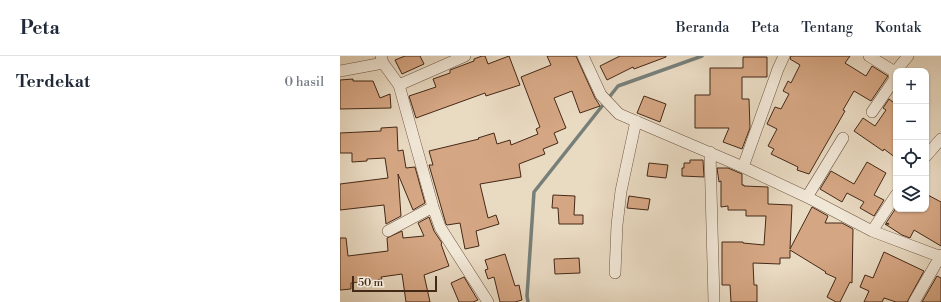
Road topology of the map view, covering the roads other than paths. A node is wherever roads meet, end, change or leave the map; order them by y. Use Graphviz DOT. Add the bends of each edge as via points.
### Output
graph roads {
  1 [pos="465,56"];
  2 [pos="583,56"];
  3 [pos="784,56"];
  4 [pos="869,56"];
  5 [pos="908,56"];
  6 [pos="382,59"];
  7 [pos="898,68"];
  8 [pos="340,71"];
  9 [pos="893,71"];
  10 [pos="893,81"];
  11 [pos="399,85"];
  12 [pos="872,112"];
  13 [pos="636,121"];
  14 [pos="843,138"];
  15 [pos="941,139"];
  16 [pos="710,152"];
  17 [pos="929,153"];
  18 [pos="743,167"];
  19 [pos="807,197"];
  20 [pos="893,200"];
  21 [pos="433,207"];
  22 [pos="388,230"];
  23 [pos="872,232"];
  24 [pos="941,256"];
  25 [pos="615,273"];
  26 [pos="488,302"];
  27 [pos="714,302"];
  28 [pos="914,302"];
  1 -- 11 [label="street"];
  2 -- 13 [label="street" via="601,96 619,114"];
  3 -- 18 [label="street"];
  4 -- 9 [label="street"];
  5 -- 7 [label="street"];
  6 -- 8 [label="street"];
  6 -- 11 [label="street"];
  10 -- 12 [label="street"];
  11 -- 21 [label="street"];
  13 -- 16 [label="street"];
  13 -- 25 [label="street" via="621,191"];
  14 -- 19 [label="street"];
  15 -- 17 [label="street"];
  16 -- 18 [label="street"];
  16 -- 27 [label="street"];
  18 -- 19 [label="street"];
  19 -- 23 [label="street"];
  20 -- 23 [label="street"];
  21 -- 22 [label="street"];
  21 -- 26 [label="street" via="440,227"];
  23 -- 24 [label="street"];
  24 -- 28 [label="street"];
}
